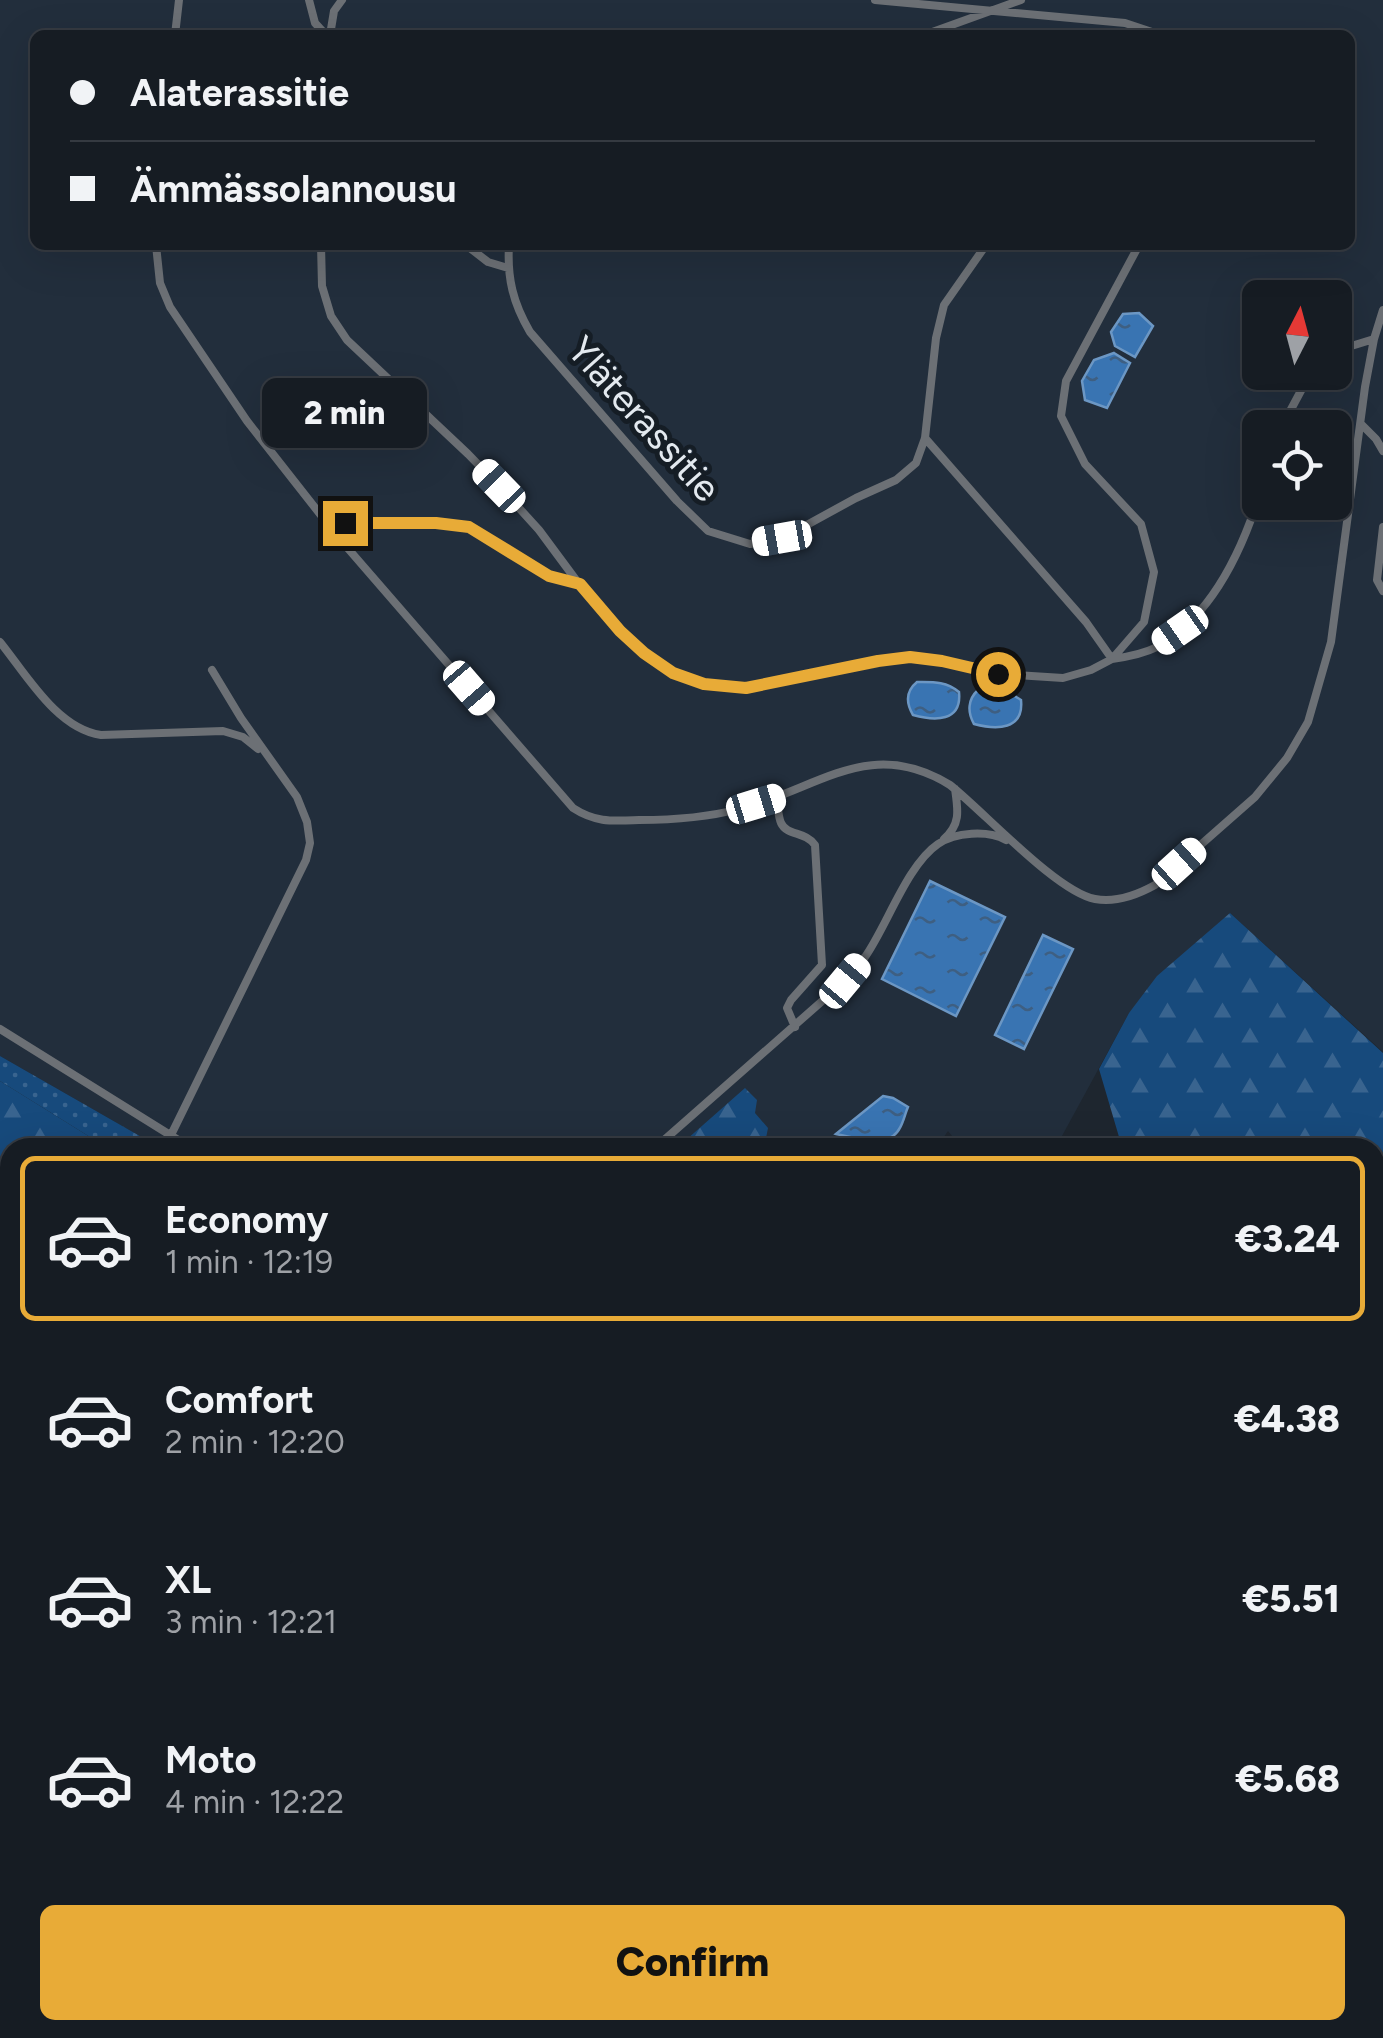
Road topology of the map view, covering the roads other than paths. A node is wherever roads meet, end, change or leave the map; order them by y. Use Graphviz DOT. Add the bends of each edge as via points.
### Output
graph roads {
  1 [pos="178,0"];
  2 [pos="309,0"];
  3 [pos="342,0"];
  4 [pos="874,0"];
  5 [pos="1021,0"];
  6 [pos="986,11"];
  7 [pos="175,30"];
  8 [pos="322,30"];
  9 [pos="329,30"];
  10 [pos="937,30"];
  11 [pos="1146,30"];
  12 [pos="157,250"];
  13 [pos="322,250"];
  14 [pos="472,250"];
  15 [pos="510,250"];
  16 [pos="982,250"];
  17 [pos="1137,250"];
  18 [pos="508,268"];
  19 [pos="1383,310"];
  20 [pos="1374,339"];
  21 [pos="1352,346"];
  22 [pos="1360,424"];
  23 [pos="925,438"];
  24 [pos="1383,451"];
  25 [pos="1251,520"];
  26 [pos="1383,527"];
  27 [pos="331,528"];
  28 [pos="580,584"];
  29 [pos="1383,592"];
  30 [pos="0,642"];
  31 [pos="1112,659"];
  32 [pos="212,670"];
  33 [pos="266,754"];
  34 [pos="955,789"];
  35 [pos="776,798"];
  36 [pos="940,842"];
  37 [pos="1018,846"];
  38 [pos="795,1026"];
  39 [pos="0,1029"];
  40 [pos="171,1135"];
  41 [pos="176,1138"];
  42 [pos="666,1138"];
  1 -- 7 [label="street"];
  2 -- 8 [label="street"];
  3 -- 9 [label="street"];
  4 -- 6 [label="street"];
  5 -- 6 [label="street"];
  6 -- 10 [label="street"];
  6 -- 11 [label="street"];
  12 -- 27 [label="street" via="170,307"];
  13 -- 28 [label="street" via="322,286 347,340 499,486"];
  14 -- 18 [label="street"];
  15 -- 18 [label="street, Yläterassitie"];
  16 -- 23 [label="street, Yläterassitie" via="944,305"];
  17 -- 31 [label="street" via="1066,382 1061,416 1085,464 1141,524 1154,572 1144,622"];
  18 -- 23 [label="street, Yläterassitie" via="517,310 530,332 708,531 750,544 782,538 896,480 916,464"];
  19 -- 20 [label="street"];
  20 -- 21 [label="street"];
  20 -- 22 [label="street"];
  22 -- 24 [label="street"];
  22 -- 37 [label="street" via="1330,642 1308,722 1288,758 1256,797 1136,895 1094,899 1069,888"];
  23 -- 31 [label="street"];
  25 -- 31 [label="street" via="1204,606 1155,648"];
  26 -- 29 [label="street" via="1377,580"];
  27 -- 28 [label="street" via="469,527 549,576"];
  27 -- 35 [label="street" via="573,808 590,819 656,820"];
  28 -- 31 [label="street" via="644,653 704,684 746,688 910,657 1063,678"];
  30 -- 33 [label="street" via="58,714 88,733 223,730"];
  32 -- 33 [label="street"];
  33 -- 40 [label="street" via="296,797 310,844"];
  34 -- 35 [label="street" via="915,768 879,764 842,770"];
  34 -- 36 [label="street" via="957,824"];
  34 -- 37 [label="street"];
  35 -- 38 [label="street" via="782,826 815,846 822,965 791,1000"];
  36 -- 37 [label="street" via="984,834"];
  36 -- 38 [label="street" via="918,865 866,956"];
  38 -- 42 [label="street"];
  39 -- 40 [label="street"];
  40 -- 41 [label="street"];
}
